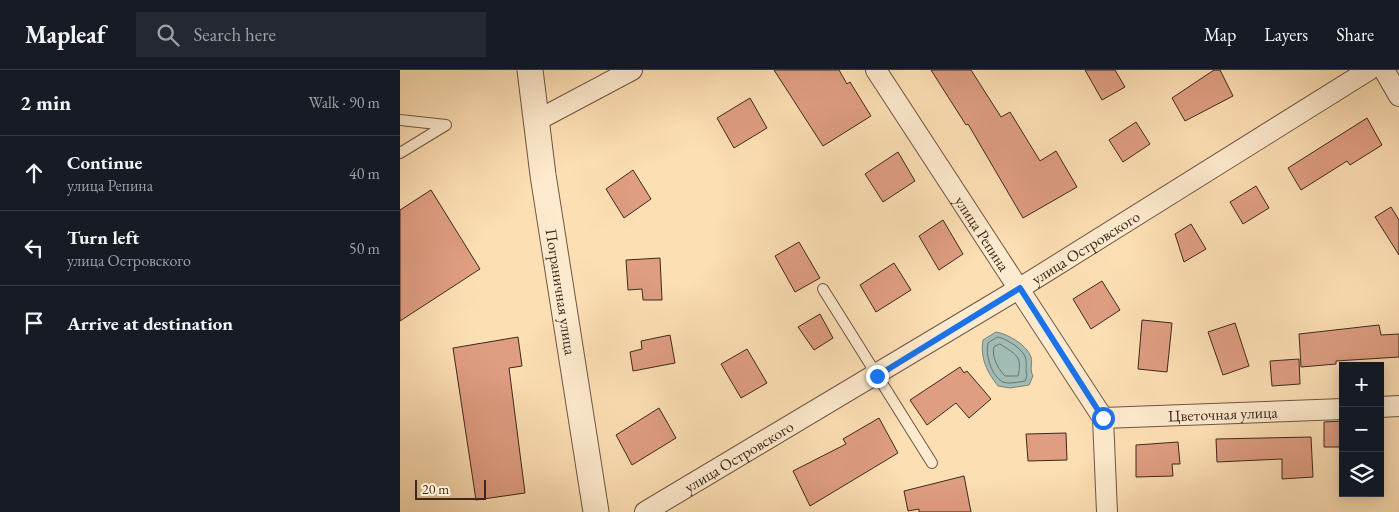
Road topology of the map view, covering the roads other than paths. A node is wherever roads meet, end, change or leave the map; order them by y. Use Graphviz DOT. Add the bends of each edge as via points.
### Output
graph roads {
  1 [pos="530,70"];
  2 [pos="632,70"];
  3 [pos="876,70"];
  4 [pos="1369,70"];
  5 [pos="1384,70"];
  6 [pos="1399,96"];
  7 [pos="400,120"];
  8 [pos="536,121"];
  9 [pos="400,153"];
  10 [pos="1020,288"];
  11 [pos="823,289"];
  12 [pos="877,376"];
  13 [pos="1399,406"];
  14 [pos="1384,407"];
  15 [pos="1339,409"];
  16 [pos="1103,418"];
  17 [pos="932,463"];
  18 [pos="596,512"];
  19 [pos="645,512"];
  20 [pos="1107,512"];
  1 -- 8 [label="street, Пограничная улица"];
  2 -- 8 [label="street"];
  3 -- 10 [label="street, улица Репина"];
  4 -- 10 [label="street, улица Островского"];
  5 -- 6 [label="street"];
  7 -- 9 [label="lane" via="446,125"];
  8 -- 18 [label="street, Пограничная улица"];
  10 -- 12 [label="street, улица Островского"];
  10 -- 16 [label="street, улица Репина"];
  11 -- 12 [label="lane"];
  12 -- 17 [label="lane"];
  12 -- 19 [label="street, улица Островского"];
  13 -- 14 [label="street"];
  15 -- 16 [label="street, Цветочная улица"];
  16 -- 20 [label="street"];
}
